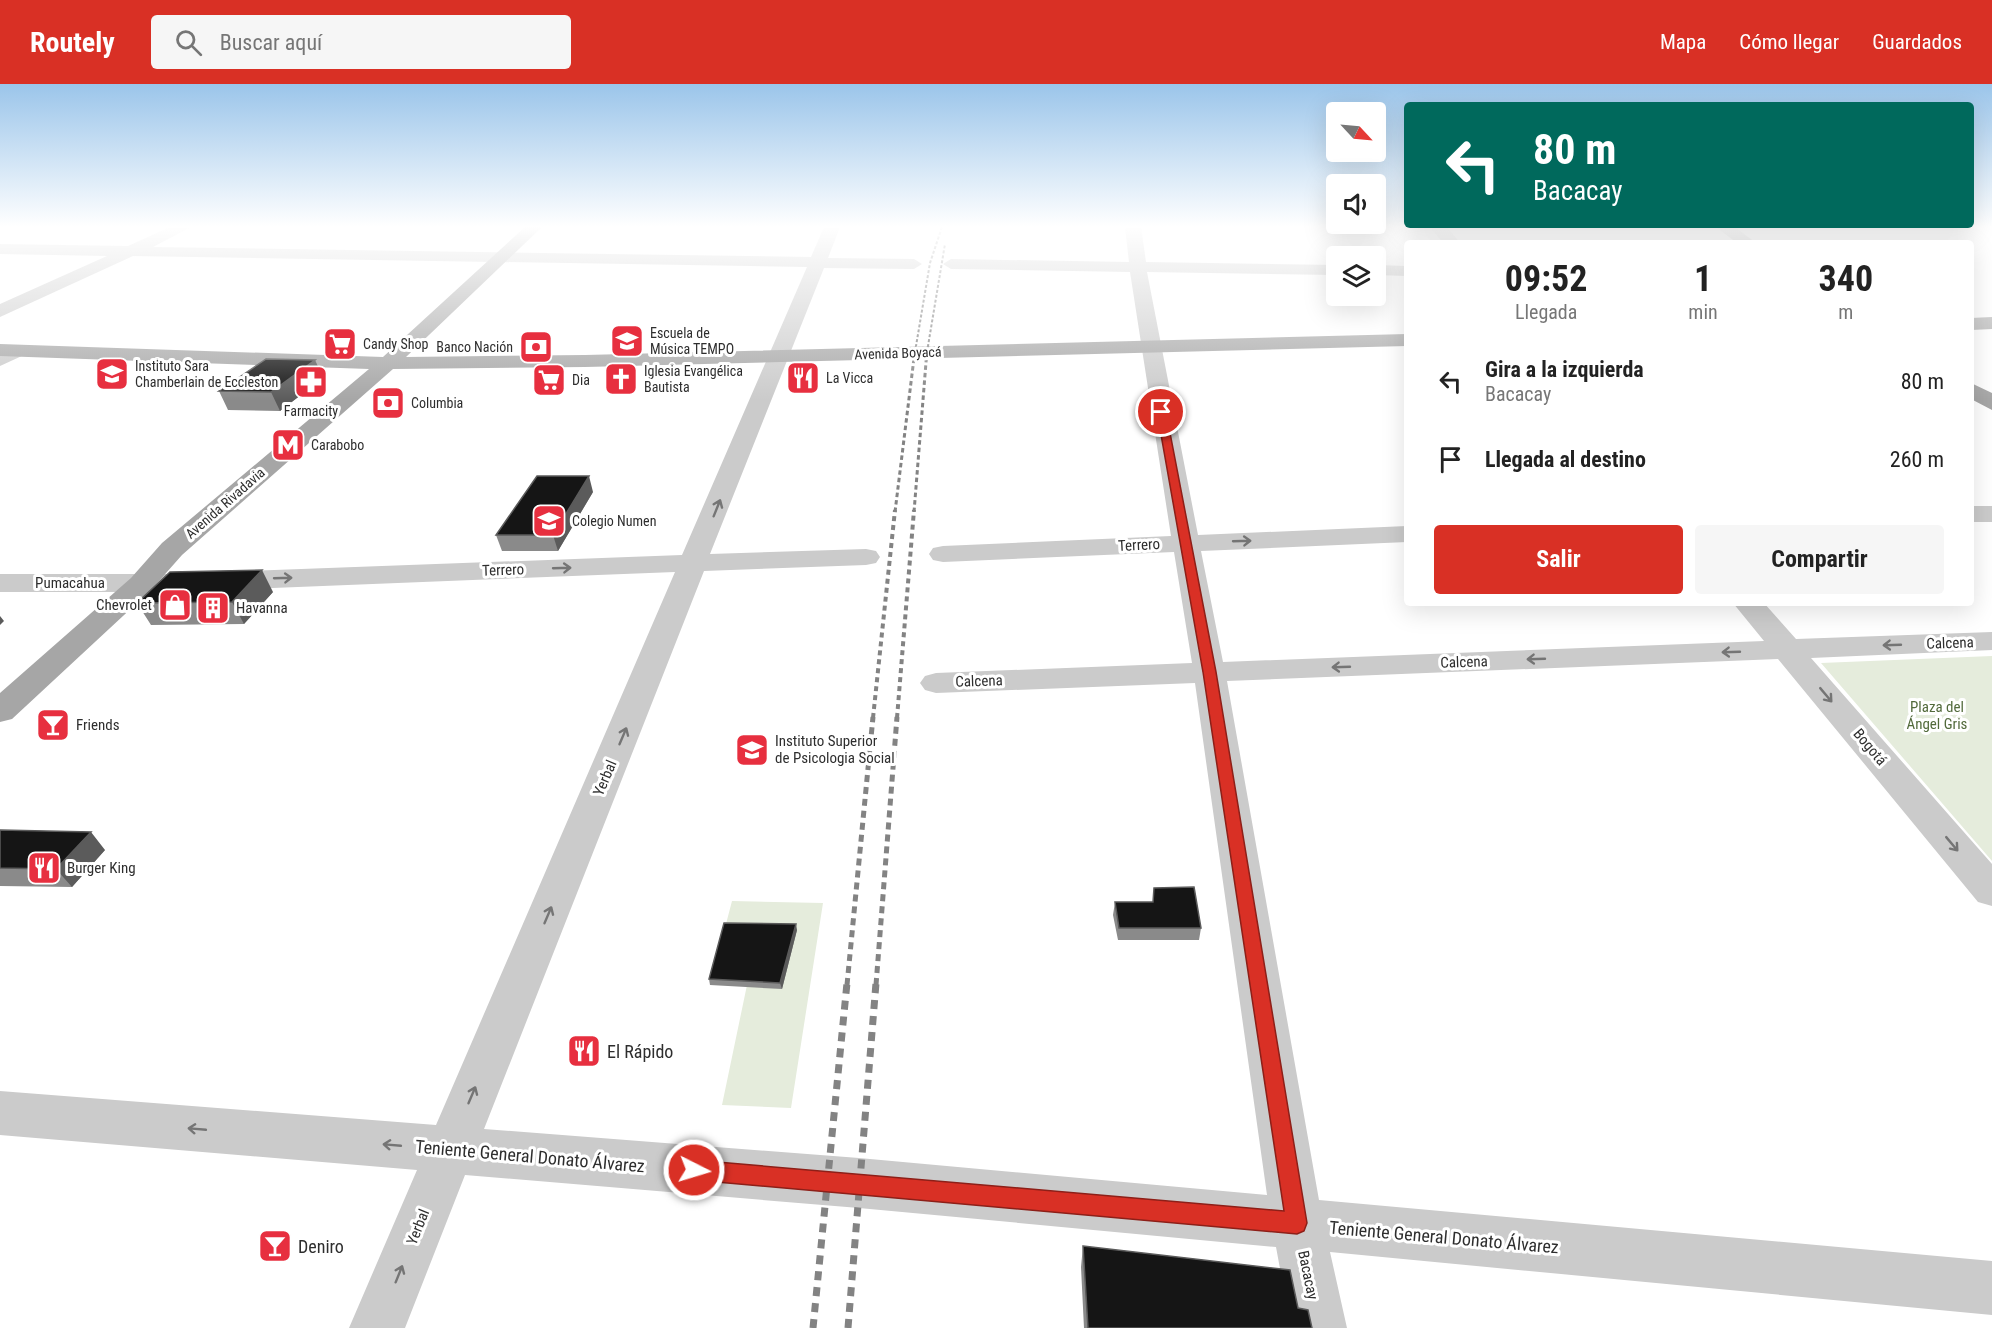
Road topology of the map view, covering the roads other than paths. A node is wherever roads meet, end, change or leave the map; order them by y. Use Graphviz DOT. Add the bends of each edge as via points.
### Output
graph roads {
  1 [pos="57,285"];
  2 [pos="471,285"];
  3 [pos="807,285"];
  4 [pos="1140,285"];
  5 [pos="0,291"];
  6 [pos="42,292"];
  7 [pos="0,311"];
  8 [pos="1992,323"];
  9 [pos="1974,324"];
  10 [pos="1404,340"];
  11 [pos="1150,346"];
  12 [pos="6,354"];
  13 [pos="779,356"];
  14 [pos="388,363"];
  15 [pos="1974,391"];
  16 [pos="1992,403"];
  17 [pos="1974,514"];
  18 [pos="1992,514"];
  19 [pos="1404,534"];
  20 [pos="1184,543"];
  21 [pos="944,554"];
  22 [pos="866,557"];
  23 [pos="695,562"];
  24 [pos="0,583"];
  25 [pos="141,584"];
  26 [pos="1751,606"];
  27 [pos="1992,641"];
  28 [pos="1789,650"];
  29 [pos="1209,672"];
  30 [pos="936,683"];
  31 [pos="0,711"];
  32 [pos="1992,891"];
  33 [pos="0,1113"];
  34 [pos="450,1149"];
  35 [pos="1297,1223"];
  36 [pos="1992,1287"];
  37 [pos="377,1328"];
  38 [pos="1319,1328"];
  1 -- 6 [label="street"];
  2 -- 14 [label="main road, Avenida Rivadavia"];
  3 -- 13 [label="street, Yerbal"];
  4 -- 11 [label="street, Bacacay"];
  5 -- 6 [label="street"];
  6 -- 7 [label="street"];
  8 -- 9 [label="main road"];
  10 -- 11 [label="main road, Avenida Boyacá"];
  11 -- 13 [label="main road, Avenida Boyacá"];
  11 -- 20 [label="street, Bacacay"];
  12 -- 14 [label="main road, Avenida Boyacá"];
  13 -- 14 [label="main road, Avenida Boyacá"];
  23 -- 13 [label="street, Yerbal, one-way"];
  14 -- 25 [label="main road, Avenida Rivadavia" via="172,549"];
  15 -- 16 [label="main road"];
  17 -- 18 [label="street"];
  20 -- 19 [label="street, Terrero, one-way"];
  20 -- 21 [label="street, Terrero"];
  20 -- 29 [label="street, Bacacay"];
  22 -- 23 [label="street, Terrero"];
  25 -- 23 [label="street, Terrero, one-way"];
  34 -- 23 [label="street, Yerbal, one-way"];
  24 -- 25 [label="street, Pumacahua"];
  25 -- 31 [label="main road, Avenida Rivadavia"];
  26 -- 28 [label="street, Bogotá"];
  27 -- 28 [label="street, Calcena, one-way"];
  28 -- 29 [label="street, Calcena, one-way"];
  28 -- 32 [label="street, Bogotá, one-way"];
  29 -- 30 [label="street, Calcena"];
  29 -- 35 [label="street, Bacacay"];
  34 -- 33 [label="street, Teniente General Donato Álvarez, one-way"];
  34 -- 35 [label="street, Teniente General Donato Álvarez"];
  37 -- 34 [label="street, Yerbal, one-way"];
  35 -- 36 [label="street, Teniente General Donato Álvarez"];
  35 -- 38 [label="street, Bacacay"];
}
